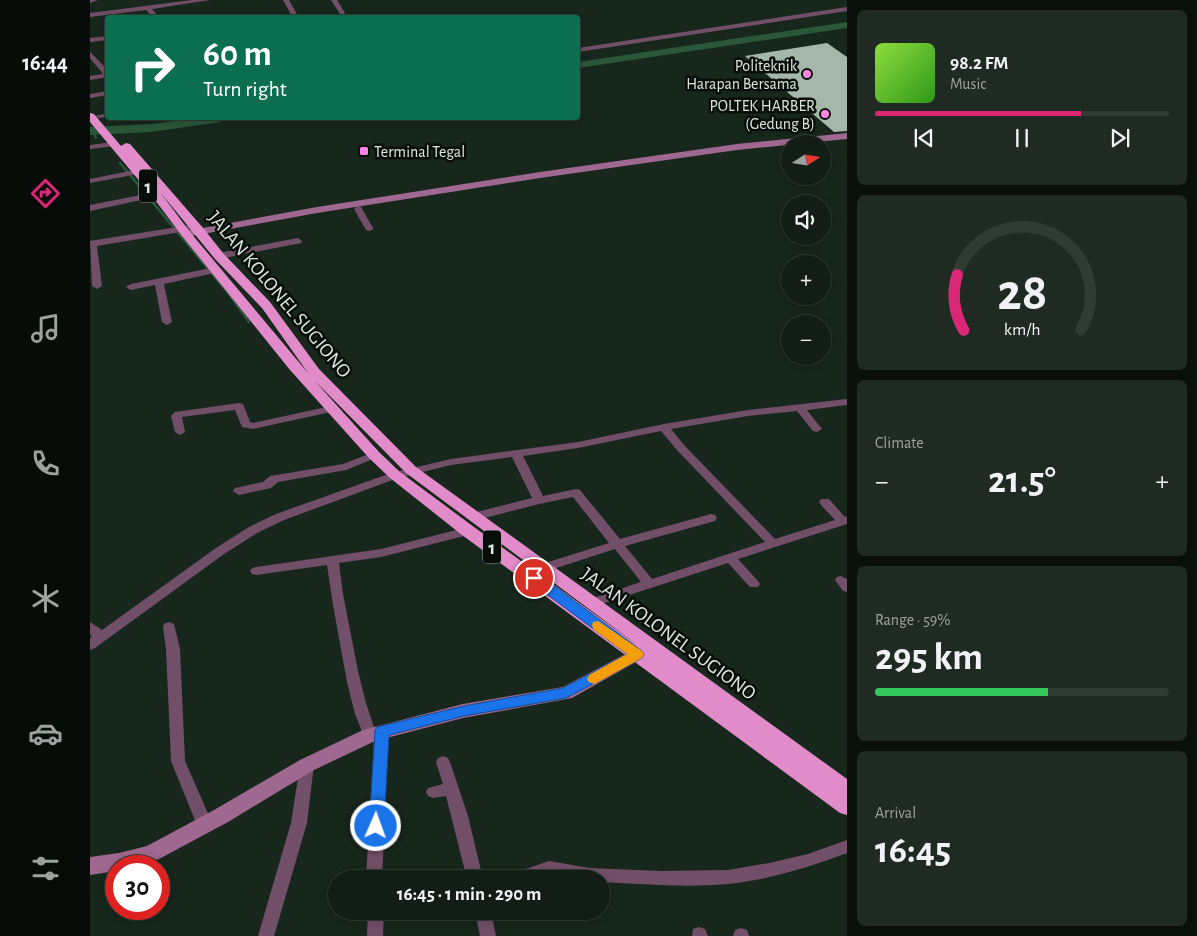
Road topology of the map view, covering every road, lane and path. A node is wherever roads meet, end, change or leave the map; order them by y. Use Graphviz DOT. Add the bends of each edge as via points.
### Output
graph roads {
  1 [pos="90,0"];
  2 [pos="95,0"];
  3 [pos="197,0"];
  4 [pos="206,0"];
  5 [pos="286,0"];
  6 [pos="334,0"];
  7 [pos="130,1"];
  8 [pos="163,3"];
  9 [pos="148,8"];
  10 [pos="139,9"];
  11 [pos="847,9"];
  12 [pos="342,13"];
  13 [pos="90,15"];
  14 [pos="154,15"];
  15 [pos="294,15"];
  16 [pos="105,38"];
  17 [pos="90,40"];
  18 [pos="580,50"];
  19 [pos="91,57"];
  20 [pos="104,65"];
  21 [pos="105,76"];
  22 [pos="90,78"];
  23 [pos="105,94"];
  24 [pos="90,96"];
  25 [pos="90,105"];
  26 [pos="98,119"];
  27 [pos="847,136"];
  28 [pos="114,141"];
  29 [pos="90,148"];
  30 [pos="134,172"];
  31 [pos="556,174"];
  32 [pos="90,181"];
  33 [pos="153,194"];
  34 [pos="90,208"];
  35 [pos="358,209"];
  36 [pos="297,217"];
  37 [pos="369,228"];
  38 [pos="189,233"];
  39 [pos="298,241"];
  40 [pos="91,244"];
  41 [pos="212,267"];
  42 [pos="160,282"];
  43 [pos="97,286"];
  44 [pos="131,287"];
  45 [pos="167,322"];
  46 [pos="847,402"];
  47 [pos="800,407"];
  48 [pos="331,409"];
  49 [pos="664,427"];
  50 [pos="817,428"];
  51 [pos="180,432"];
  52 [pos="516,454"];
  53 [pos="374,455"];
  54 [pos="411,470"];
  55 [pos="395,475"];
  56 [pos="239,491"];
  57 [pos="539,500"];
  58 [pos="825,502"];
  59 [pos="710,518"];
  60 [pos="845,521"];
  61 [pos="471,524"];
  62 [pos="618,544"];
  63 [pos="774,545"];
  64 [pos="730,559"];
  65 [pos="333,561"];
  66 [pos="543,568"];
  67 [pos="256,571"];
  68 [pos="649,584"];
  69 [pos="754,584"];
  70 [pos="591,603"];
  71 [pos="169,627"];
  72 [pos="97,633"];
  73 [pos="90,645"];
  74 [pos="644,650"];
  75 [pos="376,733"];
  76 [pos="444,762"];
  77 [pos="307,765"];
  78 [pos="452,789"];
  79 [pos="847,790"];
  80 [pos="433,792"];
  81 [pos="847,807"];
  82 [pos="205,825"];
  83 [pos="847,846"];
  84 [pos="90,866"];
  85 [pos="374,870"];
  86 [pos="474,870"];
  87 [pos="543,870"];
  88 [pos="561,870"];
  89 [pos="610,876"];
  90 [pos="376,920"];
  91 [pos="485,920"];
  92 [pos="266,936"];
  93 [pos="375,936"];
  94 [pos="488,936"];
  1 -- 2 [label="street"];
  3 -- 4 [label="street"];
  3 -- 8 [label="street"];
  5 -- 15 [label="street"];
  6 -- 12 [label="street"];
  7 -- 10 [label="street"];
  8 -- 9 [label="street"];
  9 -- 10 [label="street"];
  9 -- 14 [label="street"];
  10 -- 13 [label="street"];
  11 -- 18 [label="street"];
  16 -- 17 [label="street"];
  19 -- 20 [label="street"];
  21 -- 22 [label="street"];
  23 -- 24 [label="street"];
  25 -- 26 [label="highway, 1"];
  26 -- 28 [label="highway, 1"];
  27 -- 31 [label="main road" via="737,147"];
  28 -- 29 [label="street"];
  28 -- 30 [label="highway, JALAN KOLONEL SUGIONO / 1"];
  28 -- 38 [label="highway, JALAN KOLONEL SUGIONO / 1"];
  30 -- 32 [label="street"];
  30 -- 33 [label="highway, JALAN KOLONEL SUGIONO / 1"];
  31 -- 35 [label="main road" via="504,186"];
  31 -- 36 [label="main road"];
  33 -- 34 [label="street"];
  33 -- 38 [label="highway, JALAN KOLONEL SUGIONO / 1"];
  35 -- 36 [label="main road"];
  35 -- 37 [label="street"];
  36 -- 38 [label="main road"];
  38 -- 40 [label="street"];
  38 -- 41 [label="highway, 1"];
  39 -- 41 [label="street"];
  40 -- 43 [label="street"];
  41 -- 42 [label="street"];
  41 -- 48 [label="highway, 1"];
  41 -- 54 [label="highway, JALAN KOLONEL SUGIONO / 1" via="266,305 314,372"];
  42 -- 44 [label="street"];
  42 -- 45 [label="street"];
  46 -- 47 [label="street"];
  47 -- 49 [label="street"];
  47 -- 50 [label="street"];
  48 -- 51 [label="street" via="253,426 246,425 239,406 179,414 176,416"];
  48 -- 53 [label="highway, 1"];
  49 -- 52 [label="street"];
  49 -- 63 [label="street"];
  52 -- 54 [label="street"];
  52 -- 57 [label="street"];
  53 -- 55 [label="highway, 1"];
  53 -- 56 [label="street" via="346,467 274,479 267,485"];
  54 -- 55 [label="street"];
  54 -- 61 [label="highway, JALAN KOLONEL SUGIONO / 1"];
  55 -- 61 [label="highway, 1"];
  55 -- 72 [label="street" via="253,530"];
  57 -- 61 [label="street"];
  57 -- 62 [label="street" via="576,493"];
  58 -- 60 [label="street"];
  59 -- 62 [label="street"];
  60 -- 63 [label="street"];
  61 -- 65 [label="street" via="381,553"];
  61 -- 66 [label="highway, JALAN KOLONEL SUGIONO / 1"];
  61 -- 74 [label="highway, 1"];
  62 -- 66 [label="street"];
  62 -- 68 [label="street"];
  63 -- 64 [label="street"];
  64 -- 68 [label="street"];
  64 -- 69 [label="street"];
  65 -- 67 [label="street"];
  65 -- 75 [label="street" via="338,611 361,714"];
  66 -- 70 [label="highway, JALAN KOLONEL SUGIONO / 1"];
  68 -- 70 [label="street"];
  70 -- 74 [label="highway, JALAN KOLONEL SUGIONO / 1"];
  71 -- 82 [label="street" via="178,761"];
  72 -- 73 [label="street"];
  74 -- 75 [label="main road" via="566,693 464,711"];
  74 -- 79 [label="highway, JALAN KOLONEL SUGIONO / 1"];
  74 -- 81 [label="highway, 1"];
  75 -- 77 [label="main road"];
  75 -- 85 [label="street"];
  76 -- 78 [label="street"];
  77 -- 82 [label="main road"];
  77 -- 92 [label="street" via="299,823"];
  78 -- 80 [label="street"];
  78 -- 86 [label="street"];
  82 -- 84 [label="main road" via="152,853"];
  83 -- 89 [label="street" via="809,860 728,878"];
  87 -- 88 [label="street"];
  90 -- 93 [label="street"];
  91 -- 94 [label="street"];
}
